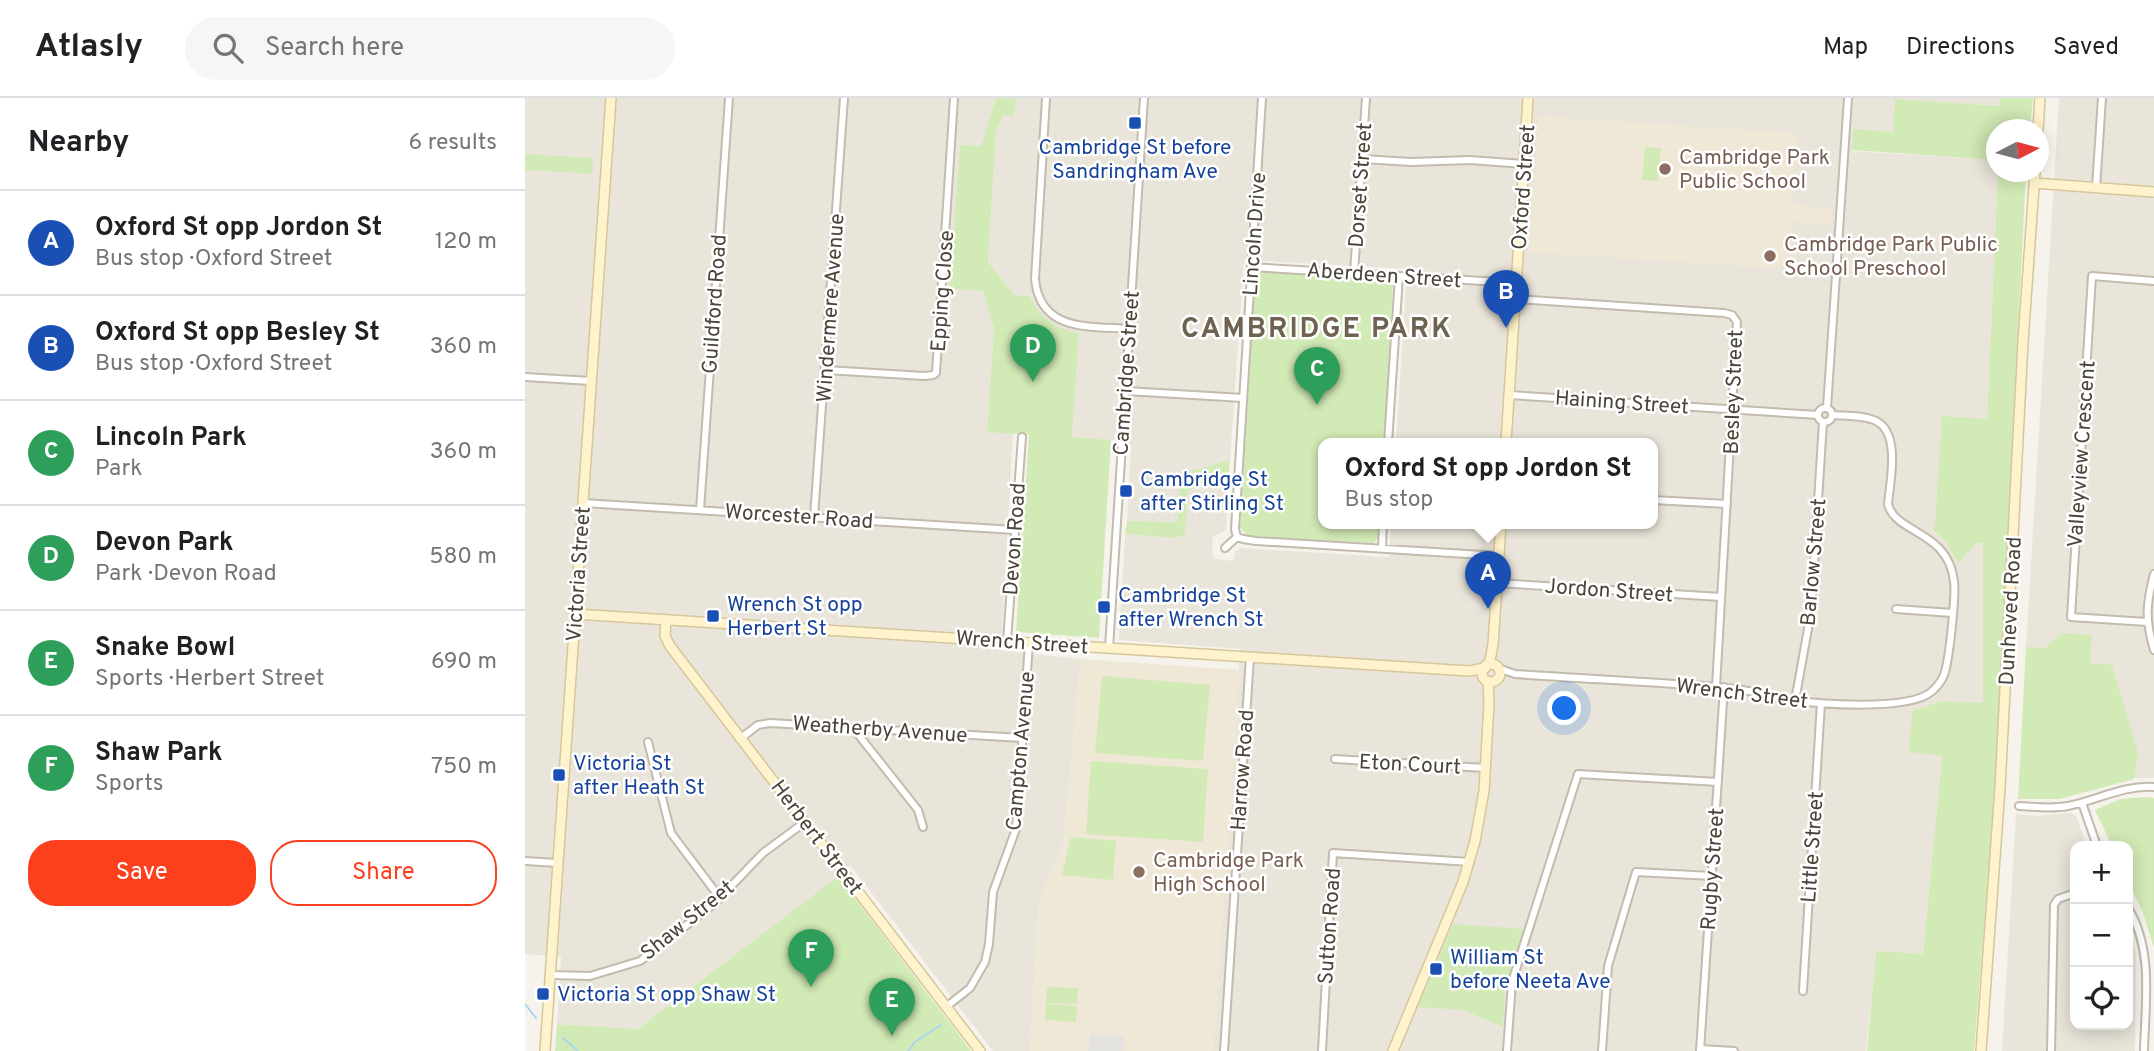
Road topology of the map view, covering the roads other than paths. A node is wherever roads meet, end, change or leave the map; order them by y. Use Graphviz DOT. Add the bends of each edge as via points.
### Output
graph roads {
  1 [pos="611,98"];
  2 [pos="729,98"];
  3 [pos="844,98"];
  4 [pos="954,98"];
  5 [pos="1046,98"];
  6 [pos="1144,98"];
  7 [pos="1262,98"];
  8 [pos="1366,98"];
  9 [pos="1528,98"];
  10 [pos="1847,98"];
  11 [pos="2040,98"];
  12 [pos="2102,98"];
  13 [pos="2039,119"];
  14 [pos="1362,159"];
  15 [pos="1524,164"];
  16 [pos="2034,183"];
  17 [pos="2096,188"];
  18 [pos="2154,192"];
  19 [pos="1251,267"];
  20 [pos="1354,273"];
  21 [pos="1399,276"];
  22 [pos="2154,281"];
  23 [pos="1516,283"];
  24 [pos="1515,299"];
  25 [pos="1129,329"];
  26 [pos="826,370"];
  27 [pos="525,377"];
  28 [pos="591,381"];
  29 [pos="1126,391"];
  30 [pos="1509,395"];
  31 [pos="1243,398"];
  32 [pos="1827,408"];
  33 [pos="1733,410"];
  34 [pos="1818,415"];
  35 [pos="1832,415"];
  36 [pos="1823,422"];
  37 [pos="1022,437"];
  38 [pos="1388,438"];
  39 [pos="1506,438"];
  40 [pos="1658,500"];
  41 [pos="583,503"];
  42 [pos="1727,504"];
  43 [pos="700,510"];
  44 [pos="814,517"];
  45 [pos="1383,529"];
  46 [pos="1501,529"];
  47 [pos="1015,530"];
  48 [pos="1237,537"];
  49 [pos="1225,548"];
  50 [pos="1382,548"];
  51 [pos="1499,556"];
  52 [pos="2154,574"];
  53 [pos="1497,583"];
  54 [pos="1721,597"];
  55 [pos="1896,609"];
  56 [pos="1952,613"];
  57 [pos="575,614"];
  58 [pos="666,620"];
  59 [pos="2147,622"];
  60 [pos="1007,642"];
  61 [pos="1029,643"];
  62 [pos="1109,648"];
  63 [pos="2154,650"];
  64 [pos="1250,657"];
  65 [pos="1491,673"];
  66 [pos="1720,687"];
  67 [pos="1795,701"];
  68 [pos="1821,703"];
  69 [pos="853,728"];
  70 [pos="741,738"];
  71 [pos="1023,738"];
  72 [pos="648,742"];
  73 [pos="1335,760"];
  74 [pos="1485,768"];
  75 [pos="1718,782"];
  76 [pos="2154,787"];
  77 [pos="2082,803"];
  78 [pos="2019,806"];
  79 [pos="805,822"];
  80 [pos="923,827"];
  81 [pos="2095,841"];
  82 [pos="525,861"];
  83 [pos="1469,862"];
  84 [pos="558,863"];
  85 [pos="1712,876"];
  86 [pos="2070,895"];
  87 [pos="720,898"];
  88 [pos="2133,918"];
  89 [pos="551,975"];
  90 [pos="1803,991"];
  91 [pos="946,1007"];
  92 [pos="1700,1050"];
  93 [pos="545,1051"];
  94 [pos="980,1051"];
  95 [pos="1224,1051"];
  96 [pos="1322,1051"];
  97 [pos="1393,1051"];
  98 [pos="1507,1051"];
  99 [pos="1602,1051"];
  100 [pos="1734,1051"];
  101 [pos="1981,1051"];
  102 [pos="2051,1051"];
  103 [pos="2144,1051"];
  1 -- 28 [label="street, Victoria Street"];
  2 -- 43 [label="street, Guildford Road"];
  3 -- 26 [label="street, Windermere Avenue"];
  4 -- 26 [label="street, Epping Close" via="936,373"];
  5 -- 25 [label="street" via="1035,279 1039,298 1051,314 1067,323"];
  6 -- 25 [label="street, Cambridge Street"];
  7 -- 19 [label="street, Lincoln Drive"];
  8 -- 14 [label="street, Dorset Street"];
  9 -- 15 [label="street, Oxford Street"];
  10 -- 32 [label="street"];
  11 -- 13 [label="street"];
  12 -- 17 [label="street"];
  14 -- 15 [label="street"];
  14 -- 20 [label="street, Dorset Street"];
  15 -- 23 [label="street, Oxford Street"];
  16 -- 17 [label="street"];
  16 -- 101 [label="street, Dunheved Road"];
  17 -- 18 [label="street"];
  19 -- 20 [label="street, Aberdeen Street"];
  19 -- 31 [label="street, Lincoln Drive"];
  20 -- 21 [label="street, Aberdeen Street"];
  21 -- 23 [label="street, Aberdeen Street"];
  21 -- 38 [label="street"];
  22 -- 59 [label="street, Valleyview Crescent" via="2092,276 2071,617"];
  23 -- 24 [label="street, Oxford Street"];
  24 -- 30 [label="street, Oxford Street"];
  24 -- 33 [label="street, Besley Street" via="1732,316 1738,326"];
  25 -- 29 [label="street, Cambridge Street"];
  26 -- 44 [label="street, Windermere Avenue"];
  27 -- 28 [label="street"];
  28 -- 41 [label="street, Victoria Street"];
  29 -- 31 [label="street"];
  29 -- 62 [label="street, Cambridge Street"];
  30 -- 33 [label="street, Haining Street"];
  30 -- 39 [label="street, Oxford Street"];
  31 -- 48 [label="street, Lincoln Drive"];
  32 -- 34 [label="street"];
  32 -- 35 [label="street"];
  33 -- 34 [label="street, Haining Street"];
  33 -- 42 [label="street, Besley Street"];
  34 -- 36 [label="street"];
  35 -- 36 [label="street"];
  35 -- 56 [label="street" via="1873,419 1887,430 1892,450 1889,510 1933,541 1948,560 1954,583"];
  36 -- 67 [label="street, Barlow Street" via="1811,618"];
  37 -- 47 [label="street, Devon Road"];
  40 -- 42 [label="street"];
  41 -- 43 [label="street, Worcester Road"];
  41 -- 57 [label="street, Victoria Street"];
  42 -- 54 [label="street, Besley Street"];
  43 -- 44 [label="street, Worcester Road"];
  44 -- 47 [label="street, Worcester Road"];
  45 -- 50 [label="street"];
  46 -- 51 [label="street"];
  47 -- 60 [label="street, Devon Road"];
  48 -- 49 [label="street"];
  48 -- 50 [label="street"];
  50 -- 51 [label="street"];
  51 -- 53 [label="street"];
  52 -- 59 [label="street"];
  53 -- 54 [label="street, Jordon Street"];
  53 -- 65 [label="street"];
  54 -- 66 [label="street, Besley Street"];
  55 -- 56 [label="street"];
  56 -- 68 [label="street, Wrench Street" via="1945,673 1925,696 1874,704"];
  57 -- 58 [label="street, Wrench Street"];
  57 -- 84 [label="street, Victoria Street"];
  58 -- 60 [label="street, Wrench Street"];
  58 -- 70 [label="street, Herbert Street" via="667,641"];
  59 -- 63 [label="street"];
  60 -- 61 [label="street, Wrench Street"];
  61 -- 62 [label="street, Wrench Street"];
  61 -- 71 [label="street, Campton Avenue"];
  62 -- 64 [label="street, Wrench Street"];
  64 -- 65 [label="street, Wrench Street"];
  64 -- 95 [label="street, Harrow Road"];
  65 -- 66 [label="street, Wrench Street"];
  65 -- 74 [label="street"];
  66 -- 67 [label="street, Wrench Street"];
  66 -- 75 [label="street, Rugby Street"];
  67 -- 68 [label="street, Wrench Street"];
  68 -- 90 [label="street, Little Street"];
  69 -- 70 [label="street, Weatherby Avenue" via="767,723"];
  69 -- 71 [label="street, Weatherby Avenue"];
  69 -- 80 [label="street" via="918,810"];
  70 -- 79 [label="street, Herbert Street"];
  71 -- 91 [label="street, Campton Avenue" via="1016,829 993,892 986,958 970,988"];
  72 -- 87 [label="street" via="671,833"];
  73 -- 74 [label="street, Eton Court"];
  74 -- 83 [label="street" via="1482,809"];
  75 -- 85 [label="street, Rugby Street"];
  75 -- 98 [label="street" via="1578,774 1512,982"];
  76 -- 77 [label="street" via="2123,789"];
  77 -- 78 [label="street" via="2053,808"];
  77 -- 81 [label="street"];
  79 -- 87 [label="street, Shaw Street" via="764,853"];
  79 -- 91 [label="street, Herbert Street"];
  82 -- 84 [label="street"];
  83 -- 96 [label="street, Sutton Road" via="1333,853"];
  83 -- 97 [label="street"];
  84 -- 89 [label="street, Victoria Street"];
  85 -- 92 [label="street, Rugby Street"];
  85 -- 99 [label="street" via="1636,873 1608,967"];
  86 -- 102 [label="street" via="2055,905"];
  87 -- 89 [label="street, Shaw Street" via="636,962 590,976"];
  88 -- 103 [label="street" via="2145,954"];
  89 -- 93 [label="street, Victoria Street"];
  91 -- 94 [label="street, Herbert Street"];
  92 -- 100 [label="street"];
}
